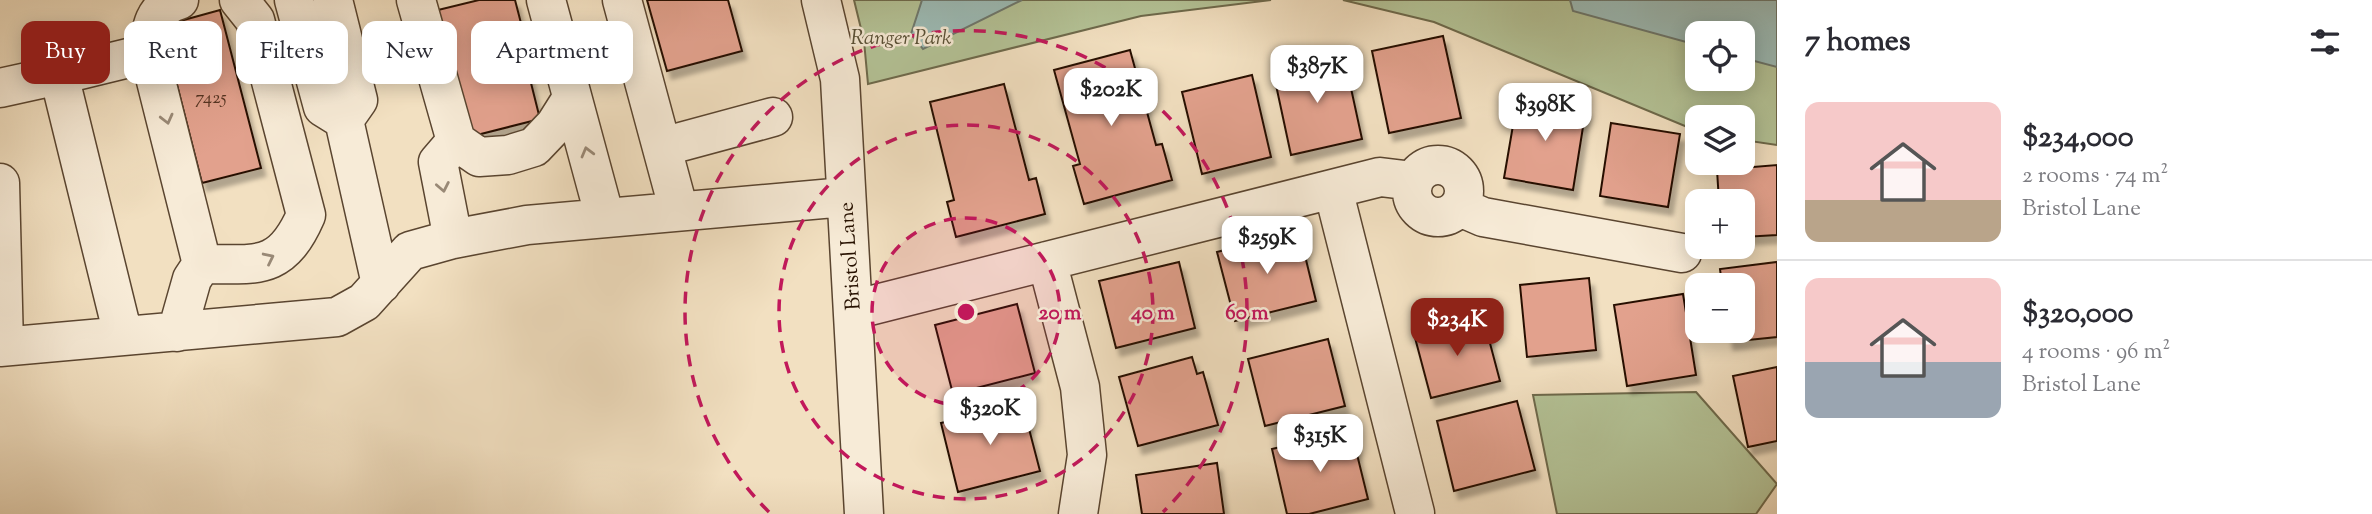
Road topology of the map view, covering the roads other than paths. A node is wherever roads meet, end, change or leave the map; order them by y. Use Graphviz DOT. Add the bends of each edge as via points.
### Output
graph roads {
  1 [pos="179,0"];
  2 [pos="239,0"];
  3 [pos="295,0"];
  4 [pos="333,0"];
  5 [pos="416,0"];
  6 [pos="546,0"];
  7 [pos="622,0"];
  8 [pos="821,0"];
  9 [pos="153,21"];
  10 [pos="21,84"];
  11 [pos="61,84"];
  12 [pos="157,84"];
  13 [pos="0,89"];
  14 [pos="572,98"];
  15 [pos="773,117"];
  16 [pos="344,120"];
  17 [pos="456,141"];
  18 [pos="662,147"];
  19 [pos="0,183"];
  20 [pos="1333,188"];
  21 [pos="845,197"];
  22 [pos="679,211"];
  23 [pos="605,218"];
  24 [pos="453,239"];
  25 [pos="1682,253"];
  26 [pos="1046,261"];
  27 [pos="202,264"];
  28 [pos="381,284"];
  29 [pos="853,310"];
  30 [pos="177,332"];
  31 [pos="123,335"];
  32 [pos="2,347"];
  33 [pos="1415,513"];
  34 [pos="864,514"];
  35 [pos="1078,514"];
  1 -- 9 [label="street" via="158,10"];
  27 -- 2 [label="street, one-way" via="264,263 293,244 306,215 255,20"];
  3 -- 16 [label="street" via="323,107"];
  4 -- 16 [label="street" via="358,100"];
  5 -- 17 [label="street"];
  6 -- 14 [label="street"];
  7 -- 18 [label="street"];
  8 -- 21 [label="street, Bristol Lane" via="840,79"];
  10 -- 13 [label="street"];
  11 -- 31 [label="street"];
  12 -- 27 [label="street, one-way"];
  14 -- 17 [label="street" via="534,147 479,157"];
  23 -- 14 [label="street, one-way"];
  15 -- 18 [label="street"];
  16 -- 28 [label="street"];
  17 -- 24 [label="street, one-way" via="438,162"];
  18 -- 22 [label="street"];
  19 -- 32 [label="street"];
  20 -- 25 [label="street" via="1380,177 1413,181 1429,166 1451,168 1464,185 1460,207 1483,218"];
  20 -- 26 [label="street"];
  20 -- 33 [label="street"];
  21 -- 22 [label="street"];
  21 -- 29 [label="street, Bristol Lane"];
  22 -- 23 [label="street"];
  23 -- 24 [label="street" via="527,225"];
  24 -- 28 [label="street" via="410,251"];
  26 -- 29 [label="street"];
  26 -- 35 [label="street" via="1080,387 1087,454"];
  27 -- 30 [label="street" via="192,279"];
  28 -- 30 [label="street" via="364,302 337,317"];
  29 -- 34 [label="street, Bristol Lane"];
  30 -- 31 [label="street"];
  31 -- 32 [label="street"];
}
